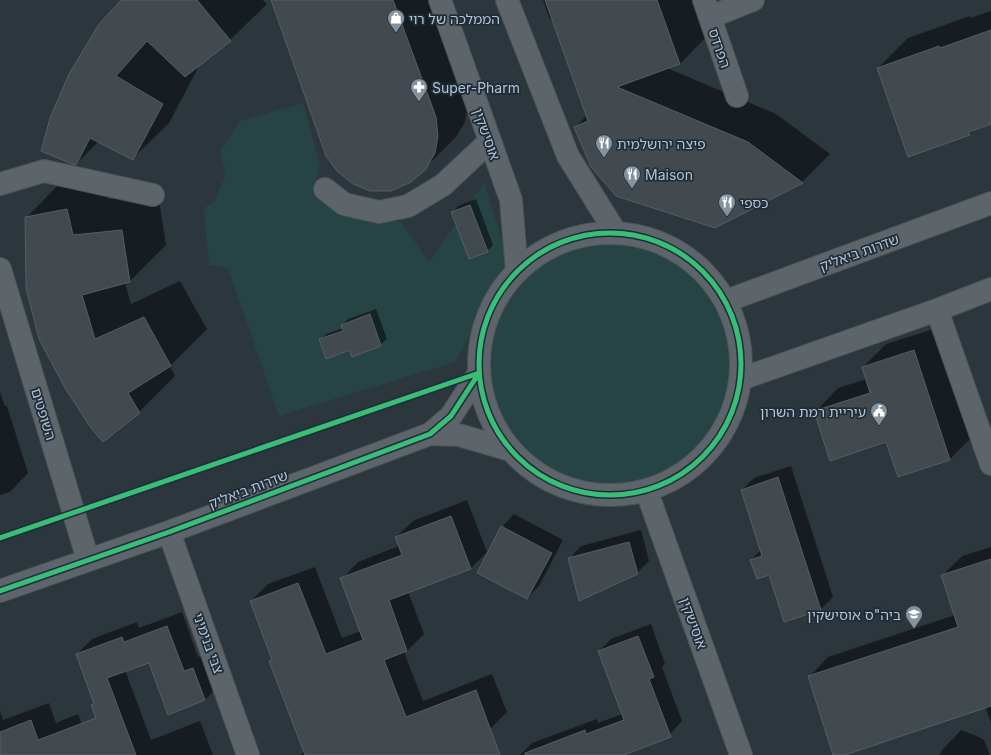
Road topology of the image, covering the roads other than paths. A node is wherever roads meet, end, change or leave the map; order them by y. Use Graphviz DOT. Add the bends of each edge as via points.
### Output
graph roads {
  1 [pos="440,0"];
  2 [pos="507,0"];
  3 [pos="753,0"];
  4 [pos="707,8"];
  5 [pos="737,96"];
  6 [pos="490,142"];
  7 [pos="0,184"];
  8 [pos="326,189"];
  9 [pos="153,195"];
  10 [pos="991,203"];
  11 [pos="616,233"];
  12 [pos="0,269"];
  13 [pos="516,272"];
  14 [pos="991,289"];
  15 [pos="726,301"];
  16 [pos="937,310"];
  17 [pos="479,373"];
  18 [pos="741,379"];
  19 [pos="430,434"];
  20 [pos="510,450"];
  21 [pos="991,464"];
  22 [pos="647,492"];
  23 [pos="169,532"];
  24 [pos="88,560"];
  25 [pos="0,591"];
  26 [pos="248,755"];
  27 [pos="741,755"];
  1 -- 6 [label="street, אוסישקין"];
  2 -- 11 [label="street" via="568,156"];
  3 -- 4 [label="street"];
  4 -- 5 [label="street, הפרדס"];
  6 -- 8 [label="street" via="443,185 408,206 379,212 344,204"];
  6 -- 13 [label="street, אוסישקין" via="511,200"];
  7 -- 9 [label="street" via="44,171"];
  10 -- 15 [label="street, שדרות ביאליק"];
  11 -- 13 [label="street" via="580,236 546,250"];
  11 -- 15 [label="street" via="660,242 680,254 698,266"];
  12 -- 24 [label="street, השופטים"];
  13 -- 17 [label="street" via="499,294 487,319 480,346"];
  14 -- 16 [label="street"];
  15 -- 18 [label="street" via="736,322 742,353"];
  16 -- 18 [label="street"];
  16 -- 21 [label="street"];
  17 -- 19 [label="street, שדרות ביאליק" via="451,416"];
  17 -- 20 [label="street" via="488,413"];
  18 -- 22 [label="street" via="734,411 718,440 696,464 669,482"];
  19 -- 20 [label="street, שדרות ביאליק" via="459,435"];
  19 -- 23 [label="street, שדרות ביאליק"];
  20 -- 22 [label="street" via="543,478 584,493 628,495"];
  22 -- 27 [label="street, אוסישקין"];
  23 -- 24 [label="street, שדרות ביאליק"];
  23 -- 26 [label="street, צבי בנימיני"];
  24 -- 25 [label="street, שדרות ביאליק"];
}
